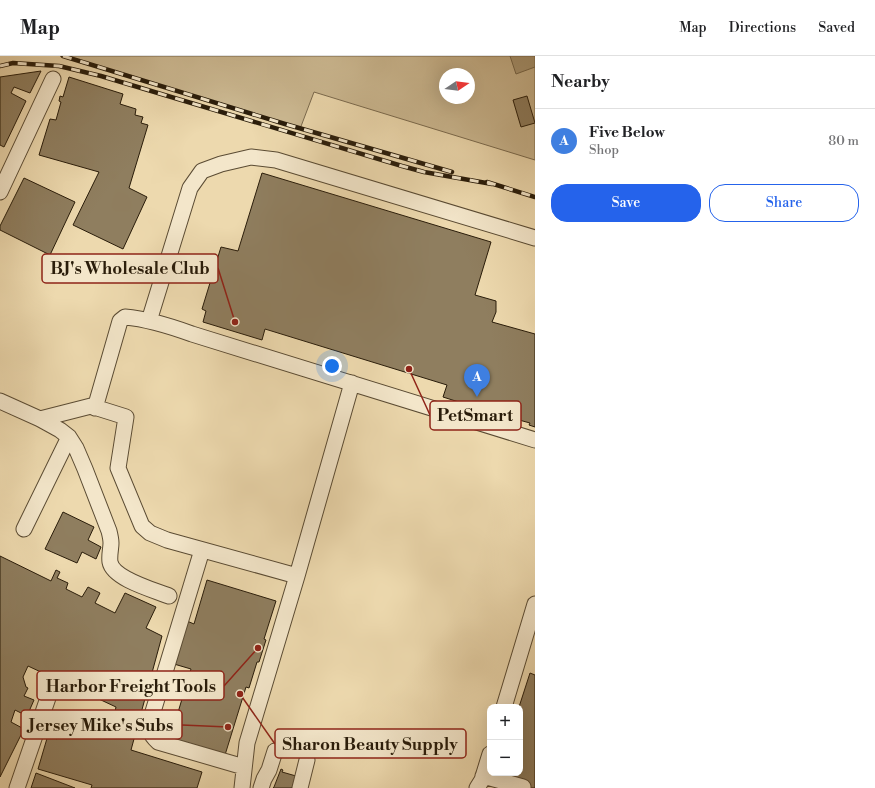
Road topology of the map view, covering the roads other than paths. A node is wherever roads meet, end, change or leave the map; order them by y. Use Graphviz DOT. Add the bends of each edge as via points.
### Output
graph roads {
  1 [pos="53,79"];
  2 [pos="0,192"];
  3 [pos="535,238"];
  4 [pos="148,321"];
  5 [pos="352,383"];
  6 [pos="0,401"];
  7 [pos="95,408"];
  8 [pos="40,419"];
  9 [pos="69,437"];
  10 [pos="535,440"];
  11 [pos="24,529"];
  12 [pos="202,550"];
  13 [pos="297,576"];
  14 [pos="169,596"];
  15 [pos="535,604"];
  16 [pos="50,692"];
  17 [pos="505,704"];
  18 [pos="275,751"];
  19 [pos="307,760"];
  20 [pos="487,762"];
  21 [pos="244,768"];
  22 [pos="480,782"];
  23 [pos="523,787"];
  24 [pos="17,788"];
  25 [pos="242,788"];
  26 [pos="261,788"];
  27 [pos="300,788"];
  1 -- 2 [label="street"];
  3 -- 4 [label="street" via="276,160 251,157 202,171 190,188"];
  4 -- 5 [label="street"];
  4 -- 7 [label="street" via="125,317 120,321"];
  5 -- 10 [label="street"];
  5 -- 13 [label="street"];
  6 -- 8 [label="street"];
  7 -- 8 [label="street" via="91,406"];
  7 -- 12 [label="street" via="126,417 118,468 142,526 156,536"];
  8 -- 9 [label="street"];
  9 -- 11 [label="street"];
  9 -- 14 [label="street" via="85,469 109,531 110,563 114,570 125,579"];
  12 -- 13 [label="street"];
  12 -- 21 [label="street" via="152,714 151,736 158,742"];
  13 -- 21 [label="street" via="248,743"];
  15 -- 17 [label="street"];
  16 -- 24 [label="street"];
  18 -- 26 [label="street"];
  19 -- 27 [label="street"];
  20 -- 22 [label="street"];
  21 -- 25 [label="street"];
  22 -- 23 [label="street"];
}
